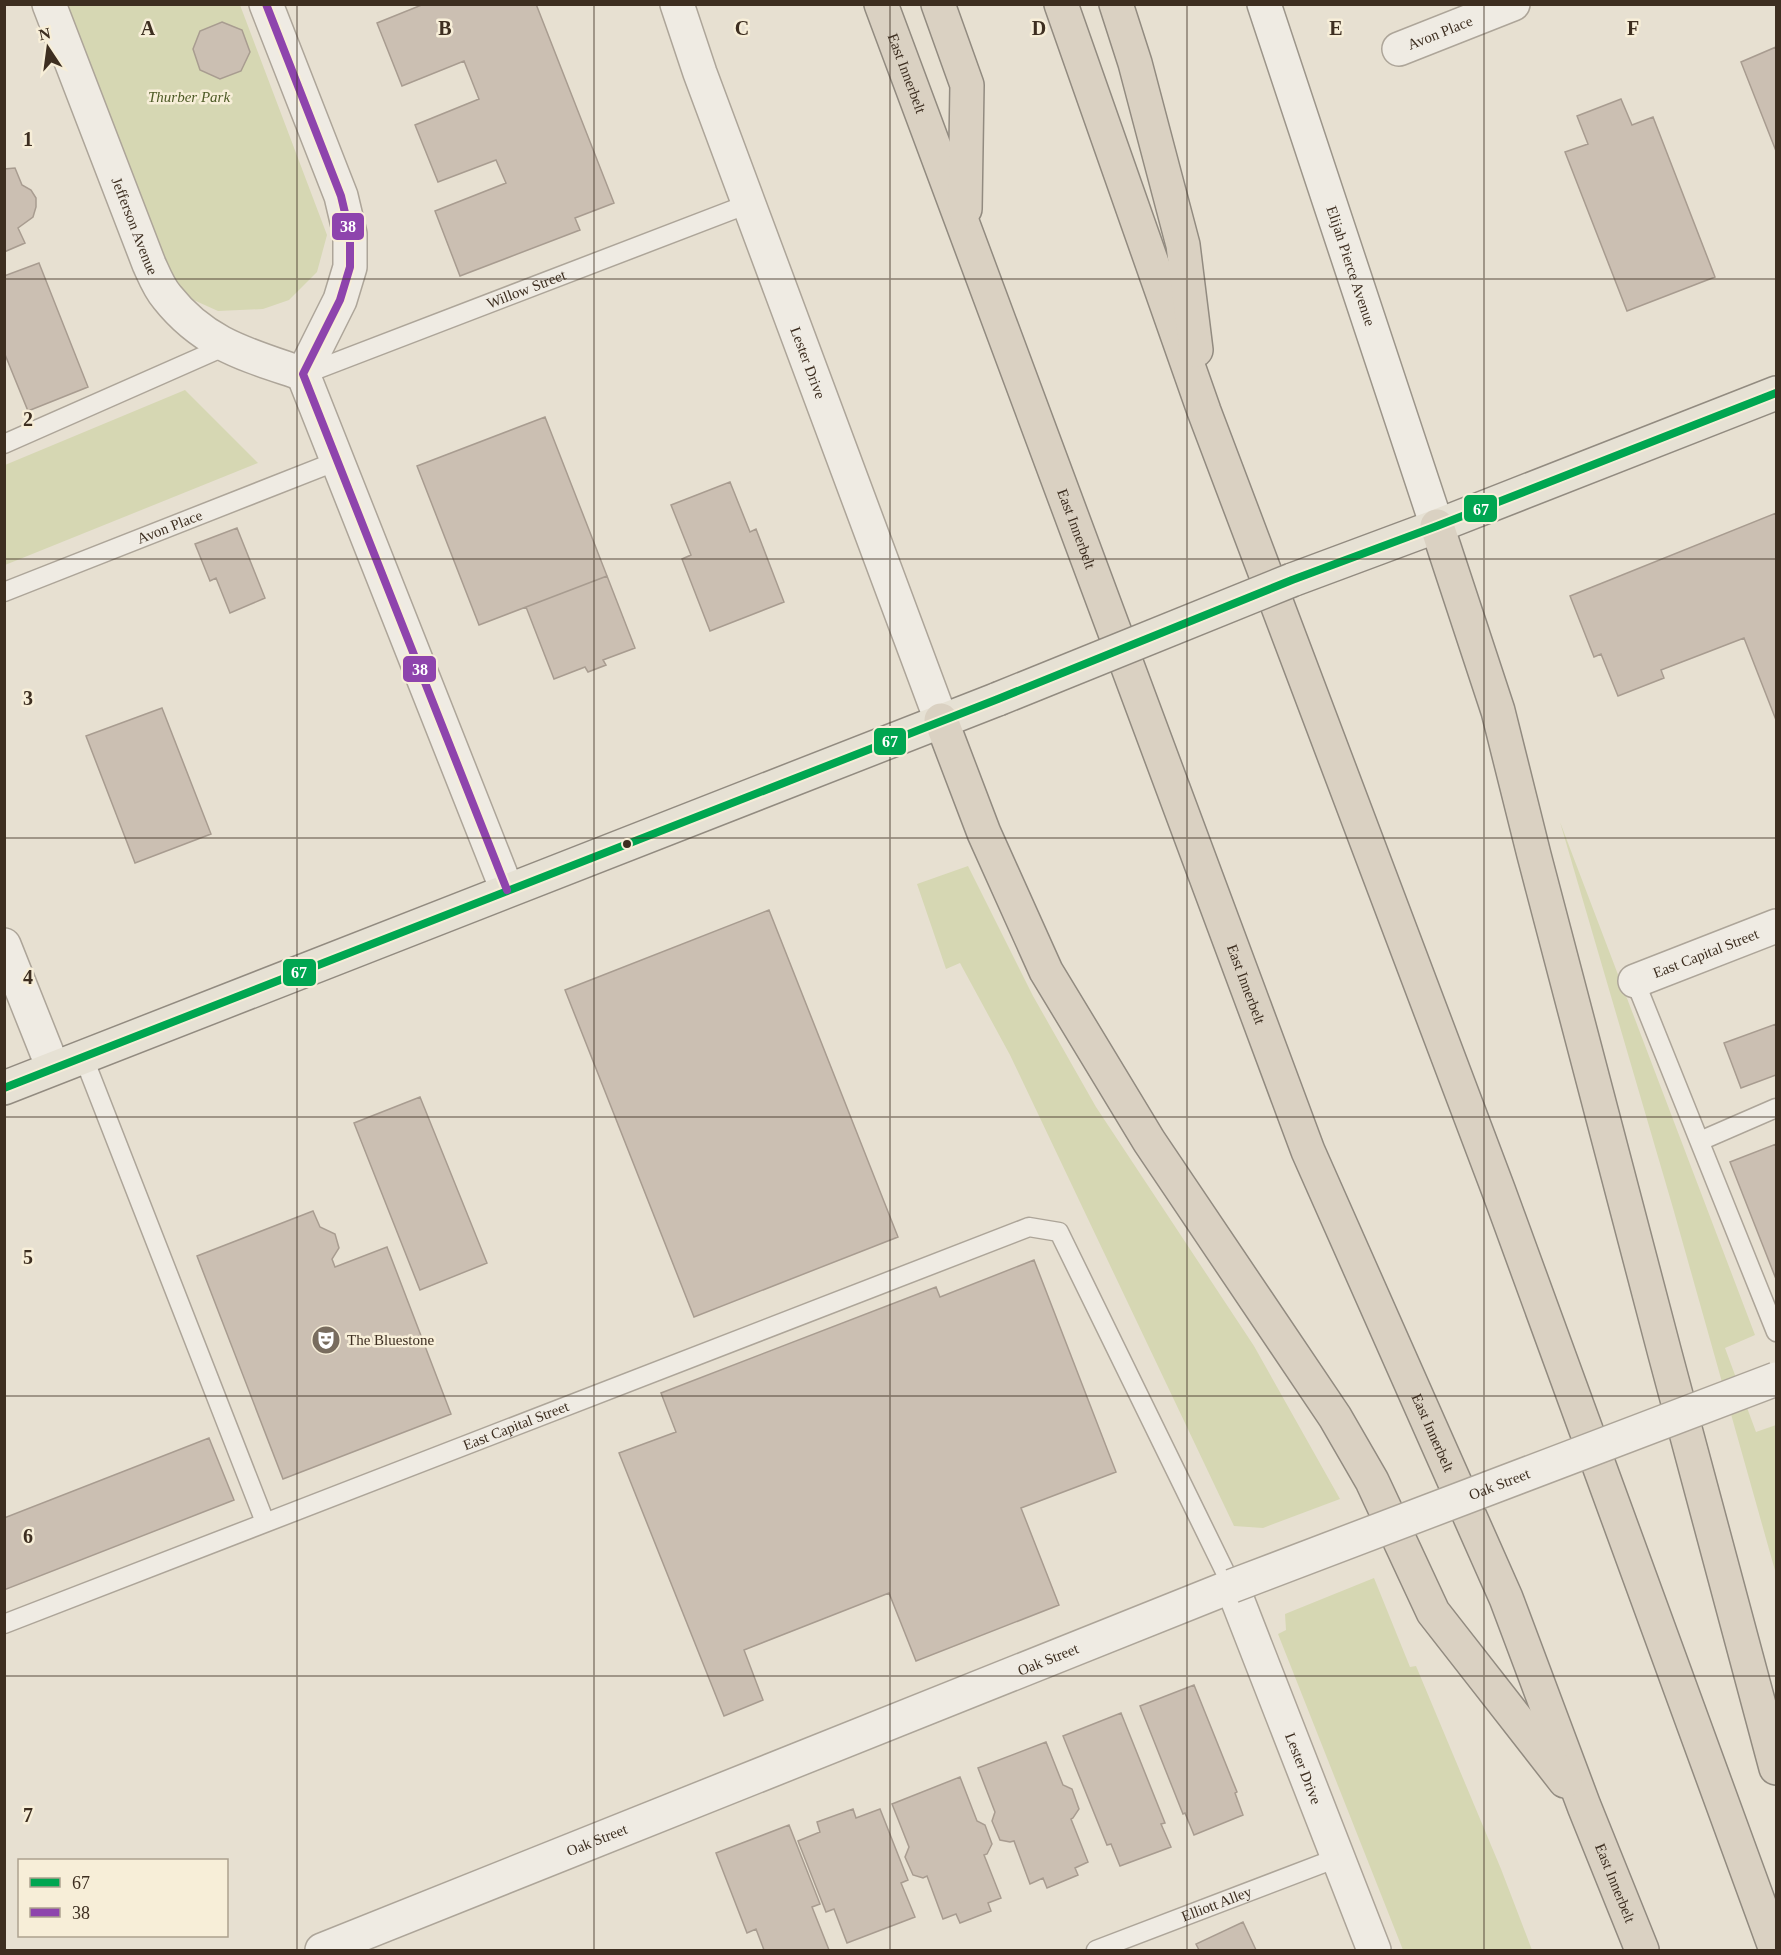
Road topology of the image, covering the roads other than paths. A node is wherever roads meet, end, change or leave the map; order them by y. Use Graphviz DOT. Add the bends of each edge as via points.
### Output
graph roads {
  1 [pos="49,4"];
  2 [pos="266,4"];
  3 [pos="677,4"];
  4 [pos="881,4"];
  5 [pos="938,4"];
  6 [pos="1060,4"];
  7 [pos="1116,4"];
  8 [pos="1263,4"];
  9 [pos="1503,6"];
  10 [pos="1399,49"];
  11 [pos="748,204"];
  12 [pos="965,229"];
  13 [pos="226,346"];
  14 [pos="303,374"];
  15 [pos="1776,393"];
  16 [pos="1204,411"];
  17 [pos="4,444"];
  18 [pos="337,461"];
  19 [pos="1437,526"];
  20 [pos="4,592"];
  21 [pos="940,720"];
  22 [pos="507,890"];
  23 [pos="1776,926"];
  24 [pos="4,945"];
  25 [pos="1635,981"];
  26 [pos="83,1056"];
  27 [pos="53,1068"];
  28 [pos="4,1088"];
  29 [pos="1776,1108"];
  30 [pos="1700,1141"];
  31 [pos="1776,1332"];
  32 [pos="1776,1379"];
  33 [pos="265,1522"];
  34 [pos="1232,1586"];
  35 [pos="4,1624"];
  36 [pos="1776,1768"];
  37 [pos="1584,1806"];
  38 [pos="1337,1858"];
  39 [pos="322,1950"];
  40 [pos="1096,1950"];
  41 [pos="1374,1950"];
  42 [pos="1642,1950"];
  43 [pos="1776,1950"];
  1 -- 13 [label="street, Jefferson Avenue" via="149,264 165,296 192,325"];
  2 -- 14 [label="street" via="341,196 350,234 350,267 340,300"];
  3 -- 11 [label="street, Lester Drive"];
  4 -- 12 [label="highway, East Innerbelt"];
  5 -- 12 [label="highway" via="967,85"];
  6 -- 16 [label="highway"];
  7 -- 16 [label="highway" via="1183,245"];
  8 -- 19 [label="street, Elijah Pierce Avenue"];
  9 -- 10 [label="street, Avon Place"];
  11 -- 14 [label="lane, Willow Street"];
  11 -- 21 [label="street, Lester Drive"];
  12 -- 37 [label="highway, East Innerbelt" via="1308,1151 1506,1598"];
  13 -- 14 [label="street, Jefferson Avenue"];
  13 -- 17 [label="lane"];
  14 -- 18 [label="street"];
  15 -- 19 [label="main road"];
  16 -- 43 [label="highway" via="1498,1189"];
  18 -- 20 [label="lane, Avon Place"];
  18 -- 22 [label="street"];
  19 -- 21 [label="main road, bridge"];
  19 -- 36 [label="highway" via="1498,711"];
  21 -- 22 [label="main road"];
  21 -- 37 [label="highway" via="984,833 1046,971 1149,1141 1335,1417 1372,1480 1433,1612"];
  22 -- 26 [label="main road"];
  23 -- 25 [label="street, East Capital Street"];
  24 -- 27 [label="street"];
  25 -- 30 [label="lane"];
  26 -- 27 [label="main road"];
  26 -- 33 [label="lane"];
  27 -- 28 [label="main road"];
  29 -- 30 [label="lane"];
  30 -- 31 [label="lane"];
  32 -- 34 [label="street, Oak Street, bridge"];
  33 -- 34 [label="lane, East Capital Street" via="1029,1227 1059,1232"];
  33 -- 35 [label="lane, East Capital Street"];
  34 -- 38 [label="street, Lester Drive"];
  34 -- 39 [label="street, Oak Street"];
  37 -- 42 [label="highway, East Innerbelt"];
  38 -- 40 [label="lane, Elliott Alley"];
  38 -- 41 [label="street, Lester Drive"];
}
